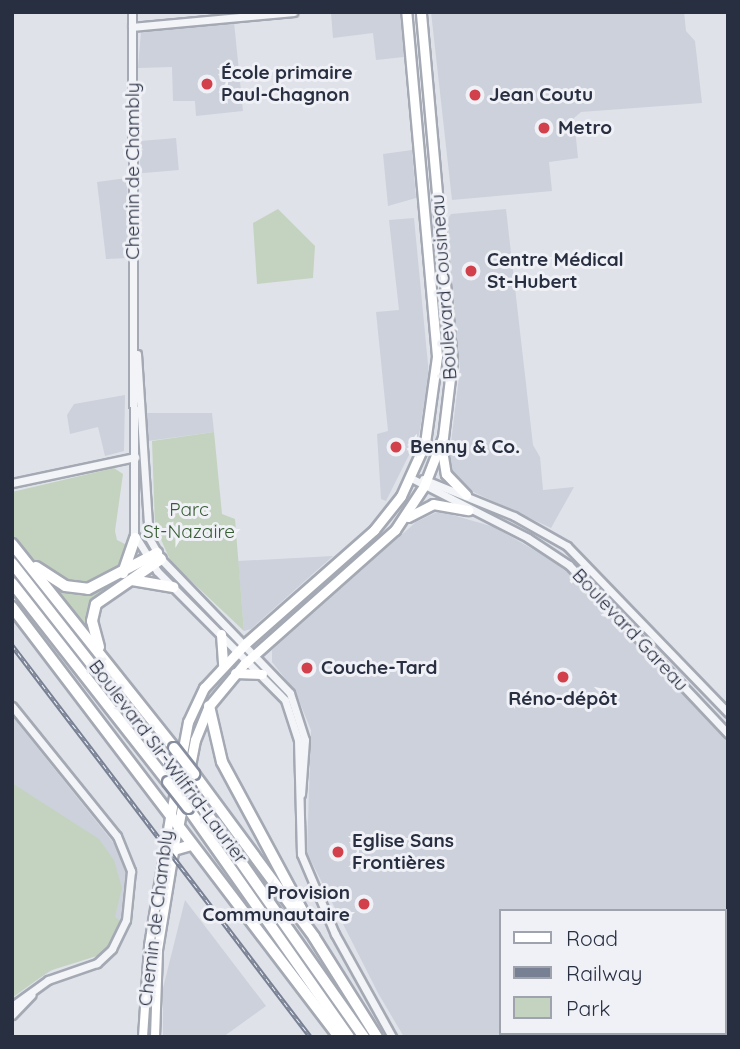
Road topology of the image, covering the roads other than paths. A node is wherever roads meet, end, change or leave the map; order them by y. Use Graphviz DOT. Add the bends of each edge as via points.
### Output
graph roads {
  1 [pos="132,12"];
  2 [pos="293,12"];
  3 [pos="406,12"];
  4 [pos="421,12"];
  5 [pos="132,27"];
  6 [pos="134,329"];
  7 [pos="442,442"];
  8 [pos="132,457"];
  9 [pos="143,457"];
  10 [pos="412,477"];
  11 [pos="12,483"];
  12 [pos="425,483"];
  13 [pos="466,495"];
  14 [pos="468,510"];
  15 [pos="403,519"];
  16 [pos="135,538"];
  17 [pos="12,544"];
  18 [pos="159,556"];
  19 [pos="26,561"];
  20 [pos="12,563"];
  21 [pos="150,563"];
  22 [pos="128,576"];
  23 [pos="12,583"];
  24 [pos="173,587"];
  25 [pos="12,607"];
  26 [pos="221,634"];
  27 [pos="246,643"];
  28 [pos="238,650"];
  29 [pos="102,654"];
  30 [pos="252,657"];
  31 [pos="223,665"];
  32 [pos="234,673"];
  33 [pos="262,674"];
  34 [pos="12,706"];
  35 [pos="209,706"];
  36 [pos="728,713"];
  37 [pos="728,734"];
  38 [pos="170,818"];
  39 [pos="297,822"];
  40 [pos="178,828"];
  41 [pos="191,845"];
  42 [pos="174,850"];
  43 [pos="314,937"];
  44 [pos="36,989"];
  45 [pos="12,1006"];
  46 [pos="12,1015"];
  47 [pos="144,1037"];
  48 [pos="155,1037"];
  49 [pos="339,1037"];
  50 [pos="349,1037"];
  51 [pos="364,1037"];
  52 [pos="377,1037"];
  53 [pos="392,1037"];
  1 -- 5 [label="street, Chemin de Chambly"];
  2 -- 5 [label="street"];
  3 -- 10 [label="main road, Boulevard Cousineau" via="437,366 432,418"];
  4 -- 7 [label="main road, Boulevard Cousineau" via="452,354"];
  5 -- 6 [label="street, Chemin de Chambly"];
  6 -- 8 [label="street, Chemin de Chambly"];
  6 -- 9 [label="street, Chemin de Chambly"];
  7 -- 12 [label="main road, Boulevard Cousineau"];
  7 -- 13 [label="main road" via="446,474"];
  8 -- 9 [label="street"];
  8 -- 11 [label="street"];
  8 -- 16 [label="street, Chemin de Chambly"];
  9 -- 18 [label="street, Chemin de Chambly" via="144,516"];
  10 -- 12 [label="street, Boulevard Gareau"];
  10 -- 27 [label="main road, Boulevard Cousineau" via="369,536"];
  12 -- 13 [label="street, Boulevard Gareau"];
  12 -- 14 [label="street, Boulevard Gareau"];
  12 -- 15 [label="main road, Boulevard Cousineau"];
  13 -- 36 [label="street, Boulevard Gareau" via="537,527 586,562"];
  14 -- 15 [label="main road" via="433,504"];
  14 -- 37 [label="street, Boulevard Gareau" via="528,538 578,573"];
  15 -- 30 [label="main road, Boulevard Cousineau" via="376,550"];
  16 -- 21 [label="street, Chemin de Chambly"];
  16 -- 22 [label="highway"];
  17 -- 19 [label="highway"];
  18 -- 21 [label="highway"];
  18 -- 27 [label="street, Chemin de Chambly"];
  19 -- 22 [label="highway" via="77,589"];
  19 -- 29 [label="highway"];
  20 -- 51 [label="highway, Boulevard Sir-Wilfrid-Laurier, bridge" via="191,791"];
  21 -- 22 [label="highway"];
  21 -- 24 [label="street, Chemin de Chambly"];
  22 -- 24 [label="highway"];
  22 -- 29 [label="highway" via="94,608 93,629"];
  23 -- 50 [label="highway, Boulevard Sir-Wilfrid-Laurier, bridge" via="188,808"];
  24 -- 26 [label="street, Chemin de Chambly"];
  25 -- 38 [label="highway"];
  26 -- 28 [label="street, Chemin de Chambly"];
  26 -- 31 [label="main road"];
  27 -- 28 [label="main road, Chemin de Chambly"];
  27 -- 30 [label="street"];
  28 -- 30 [label="street"];
  28 -- 31 [label="main road, Chemin de Chambly"];
  29 -- 43 [label="highway, bridge"];
  30 -- 32 [label="main road, Chemin de Chambly"];
  30 -- 33 [label="street"];
  30 -- 39 [label="street" via="287,688 302,720 306,753"];
  31 -- 38 [label="main road, Chemin de Chambly" via="191,713"];
  32 -- 33 [label="main road"];
  32 -- 35 [label="main road, Chemin de Chambly"];
  33 -- 39 [label="street" via="285,700 295,726"];
  34 -- 44 [label="street" via="117,836 131,871 126,920 113,949 97,963 55,976"];
  35 -- 40 [label="main road, Chemin de Chambly" via="195,740"];
  35 -- 43 [label="highway" via="222,762"];
  38 -- 40 [label="highway"];
  38 -- 47 [label="main road, Chemin de Chambly" via="147,961"];
  39 -- 53 [label="street" via="304,863 328,919"];
  40 -- 41 [label="highway"];
  40 -- 42 [label="main road, Chemin de Chambly"];
  41 -- 42 [label="highway"];
  41 -- 49 [label="highway"];
  42 -- 48 [label="main road, Chemin de Chambly" via="156,963"];
  43 -- 52 [label="highway"];
  44 -- 45 [label="street"];
  44 -- 46 [label="street"];
}
